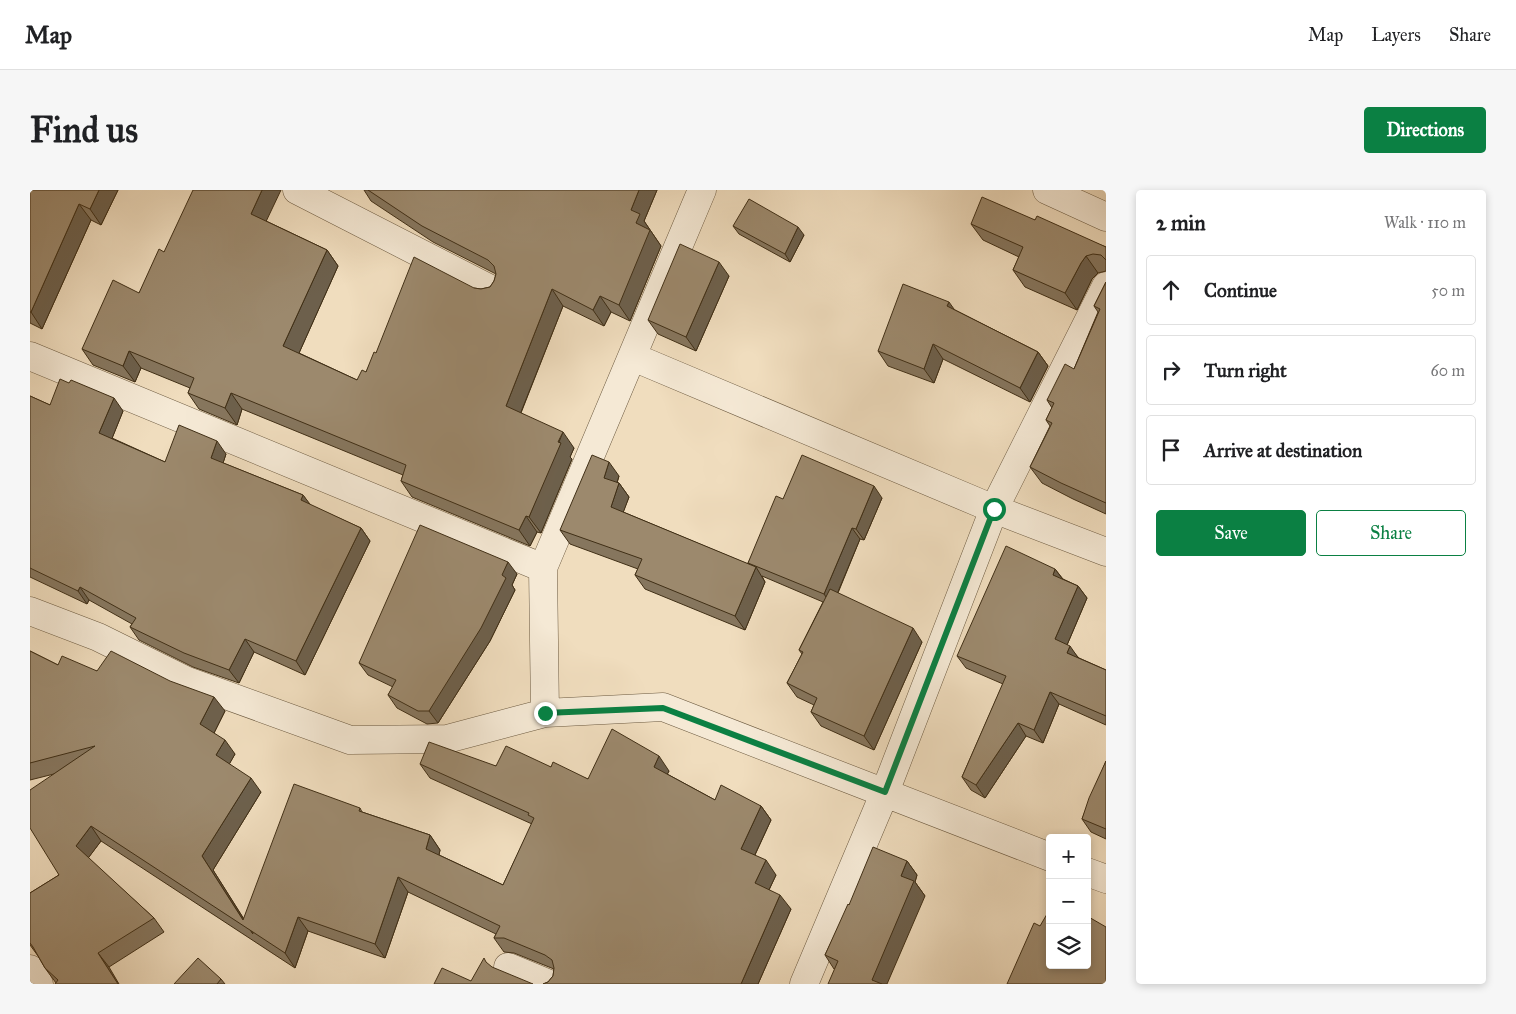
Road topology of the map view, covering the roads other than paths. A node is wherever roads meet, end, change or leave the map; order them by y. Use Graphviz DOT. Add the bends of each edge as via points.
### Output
graph roads {
  1 [pos="297,190"];
  2 [pos="702,190"];
  3 [pos="1047,190"];
  4 [pos="1106,217"];
  5 [pos="1106,286"];
  6 [pos="492,290"];
  7 [pos="30,356"];
  8 [pos="633,357"];
  9 [pos="994,509"];
  10 [pos="1106,552"];
  11 [pos="544,568"];
  12 [pos="30,611"];
  13 [pos="545,713"];
  14 [pos="885,792"];
  15 [pos="1046,855"];
  16 [pos="1091,873"];
  17 [pos="1106,879"];
  18 [pos="508,967"];
  19 [pos="30,970"];
  20 [pos="39,984"];
  21 [pos="549,984"];
  22 [pos="804,984"];
  1 -- 6 [label="street"];
  2 -- 8 [label="street"];
  3 -- 4 [label="street"];
  5 -- 9 [label="street"];
  7 -- 11 [label="street"];
  8 -- 9 [label="street"];
  8 -- 11 [label="street"];
  9 -- 10 [label="street"];
  9 -- 14 [label="street"];
  11 -- 13 [label="street"];
  12 -- 13 [label="street" via="98,636 187,681 350,740 447,739"];
  13 -- 14 [label="street" via="663,708"];
  14 -- 15 [label="street"];
  14 -- 22 [label="street"];
  16 -- 17 [label="street"];
  18 -- 21 [label="street"];
  19 -- 20 [label="street"];
}
